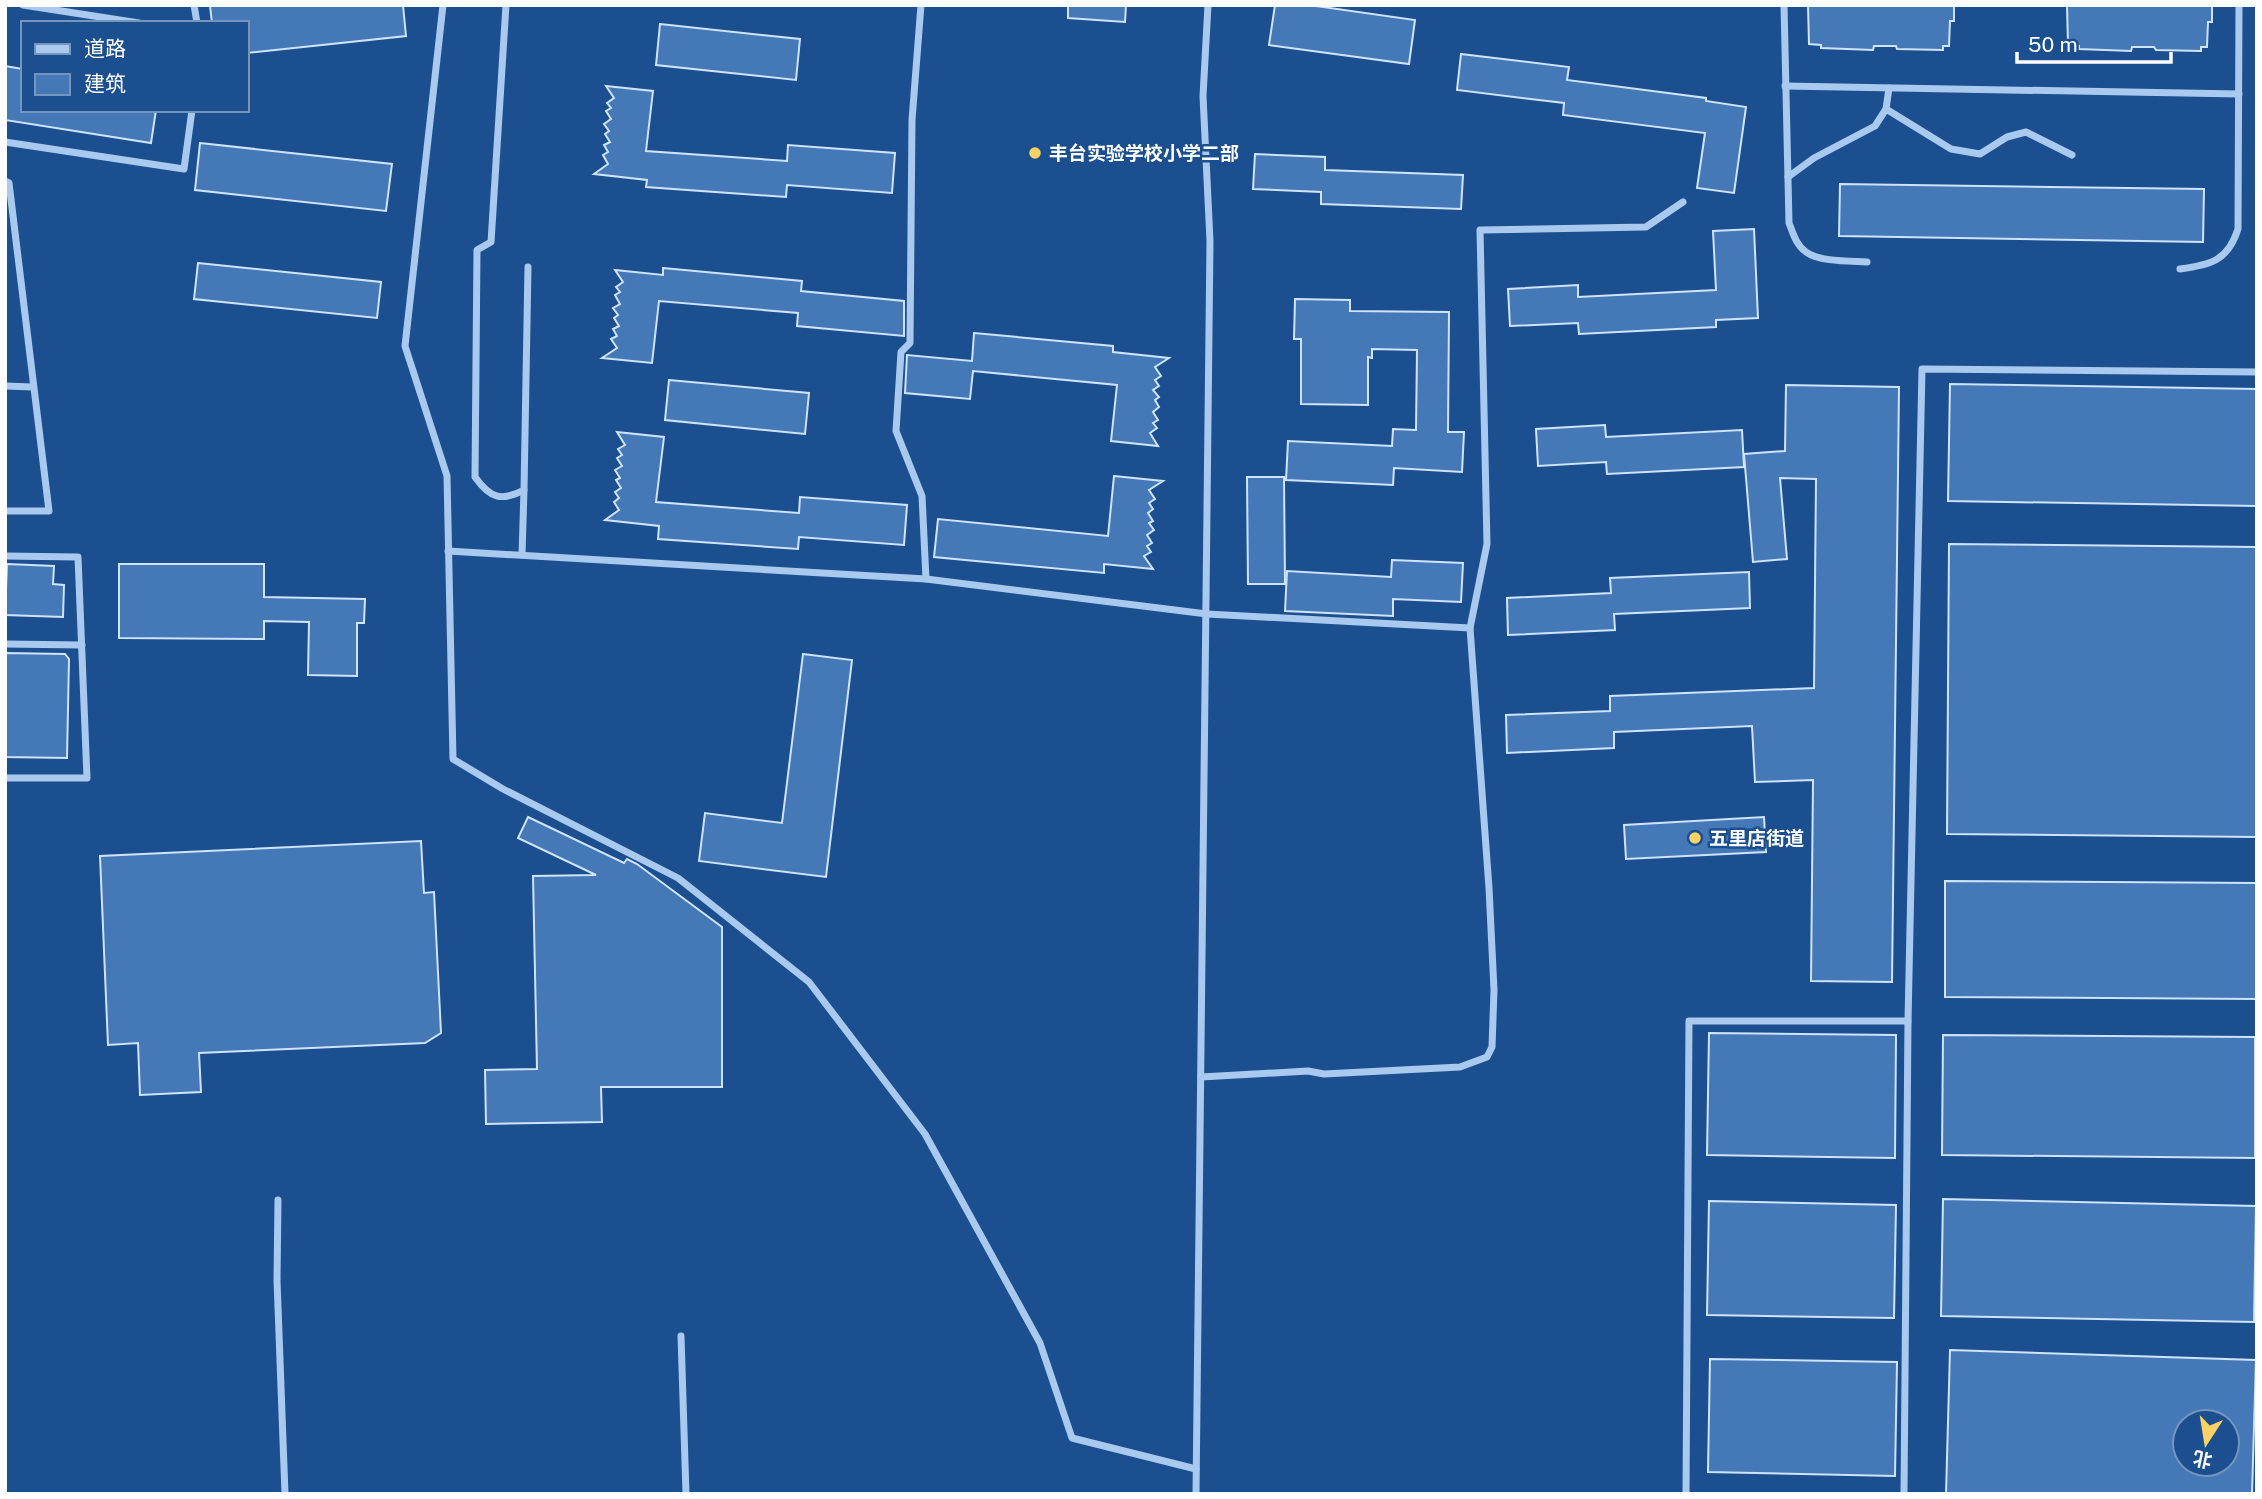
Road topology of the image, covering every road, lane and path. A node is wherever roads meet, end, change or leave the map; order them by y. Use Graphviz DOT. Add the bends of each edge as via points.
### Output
graph roads {
  1 [pos="23,5"];
  2 [pos="443,5"];
  3 [pos="506,5"];
  4 [pos="921,5"];
  5 [pos="1208,5"];
  6 [pos="1784,5"];
  7 [pos="2239,5"];
  8 [pos="126,21"];
  9 [pos="1786,86"];
  10 [pos="1889,88"];
  11 [pos="2239,94"];
  12 [pos="1886,109"];
  13 [pos="192,112"];
  14 [pos="5,142"];
  15 [pos="2072,155"];
  16 [pos="1788,177"];
  17 [pos="5,181"];
  18 [pos="1683,202"];
  19 [pos="1867,261"];
  20 [pos="528,267"];
  21 [pos="2180,269"];
  22 [pos="2257,372"];
  23 [pos="5,386"];
  24 [pos="33,387"];
  25 [pos="524,490"];
  26 [pos="5,511"];
  27 [pos="448,551"];
  28 [pos="522,555"];
  29 [pos="5,556"];
  30 [pos="926,579"];
  31 [pos="1207,614"];
  32 [pos="1470,628"];
  33 [pos="5,644"];
  34 [pos="82,645"];
  35 [pos="5,778"];
  36 [pos="1908,1021"];
  37 [pos="1201,1077"];
  38 [pos="278,1200"];
  39 [pos="681,1336"];
  40 [pos="1196,1469"];
  41 [pos="285,1494"];
  42 [pos="687,1494"];
  43 [pos="1196,1494"];
  44 [pos="1686,1494"];
  45 [pos="1904,1494"];
  1 -- 8 [label="street"];
  2 -- 27 [label="street" via="405,346 447,476"];
  3 -- 25 [label="street" via="491,242 477,250 475,477 495,496 510,497"];
  4 -- 30 [label="street" via="912,120 910,343 901,352 896,431 922,496"];
  5 -- 31 [label="street" via="1203,96 1210,241"];
  6 -- 9 [label="street"];
  7 -- 11 [label="street"];
  9 -- 10 [label="street"];
  9 -- 16 [label="street"];
  10 -- 11 [label="street"];
  10 -- 12 [label="street"];
  11 -- 21 [label="street" via="2238,229 2234,242 2215,260"];
  12 -- 15 [label="street" via="1951,149 1980,154 2007,137 2026,132"];
  12 -- 16 [label="street" via="1875,125"];
  13 -- 14 [label="street" via="184,169"];
  16 -- 19 [label="street" via="1789,223 1807,253"];
  17 -- 24 [label="street" via="9,183"];
  18 -- 32 [label="street" via="1646,227 1480,230 1487,544"];
  20 -- 25 [label="street"];
  22 -- 36 [label="street" via="1922,369"];
  23 -- 24 [label="street"];
  24 -- 26 [label="street" via="49,511"];
  25 -- 28 [label="street"];
  27 -- 28 [label="street"];
  27 -- 40 [label="street" via="453,759 678,878 809,982 925,1134 1040,1343 1072,1438"];
  28 -- 30 [label="street"];
  29 -- 34 [label="street" via="78,557"];
  30 -- 31 [label="street"];
  31 -- 32 [label="street"];
  31 -- 37 [label="street"];
  32 -- 37 [label="street" via="1494,990 1492,1047 1487,1057 1460,1067"];
  33 -- 34 [label="street"];
  34 -- 35 [label="street" via="87,778"];
  36 -- 44 [label="street" via="1689,1021"];
  36 -- 45 [label="street"];
  37 -- 40 [label="street"];
  38 -- 41 [label="street"];
  39 -- 42 [label="street"];
  40 -- 43 [label="street"];
}
